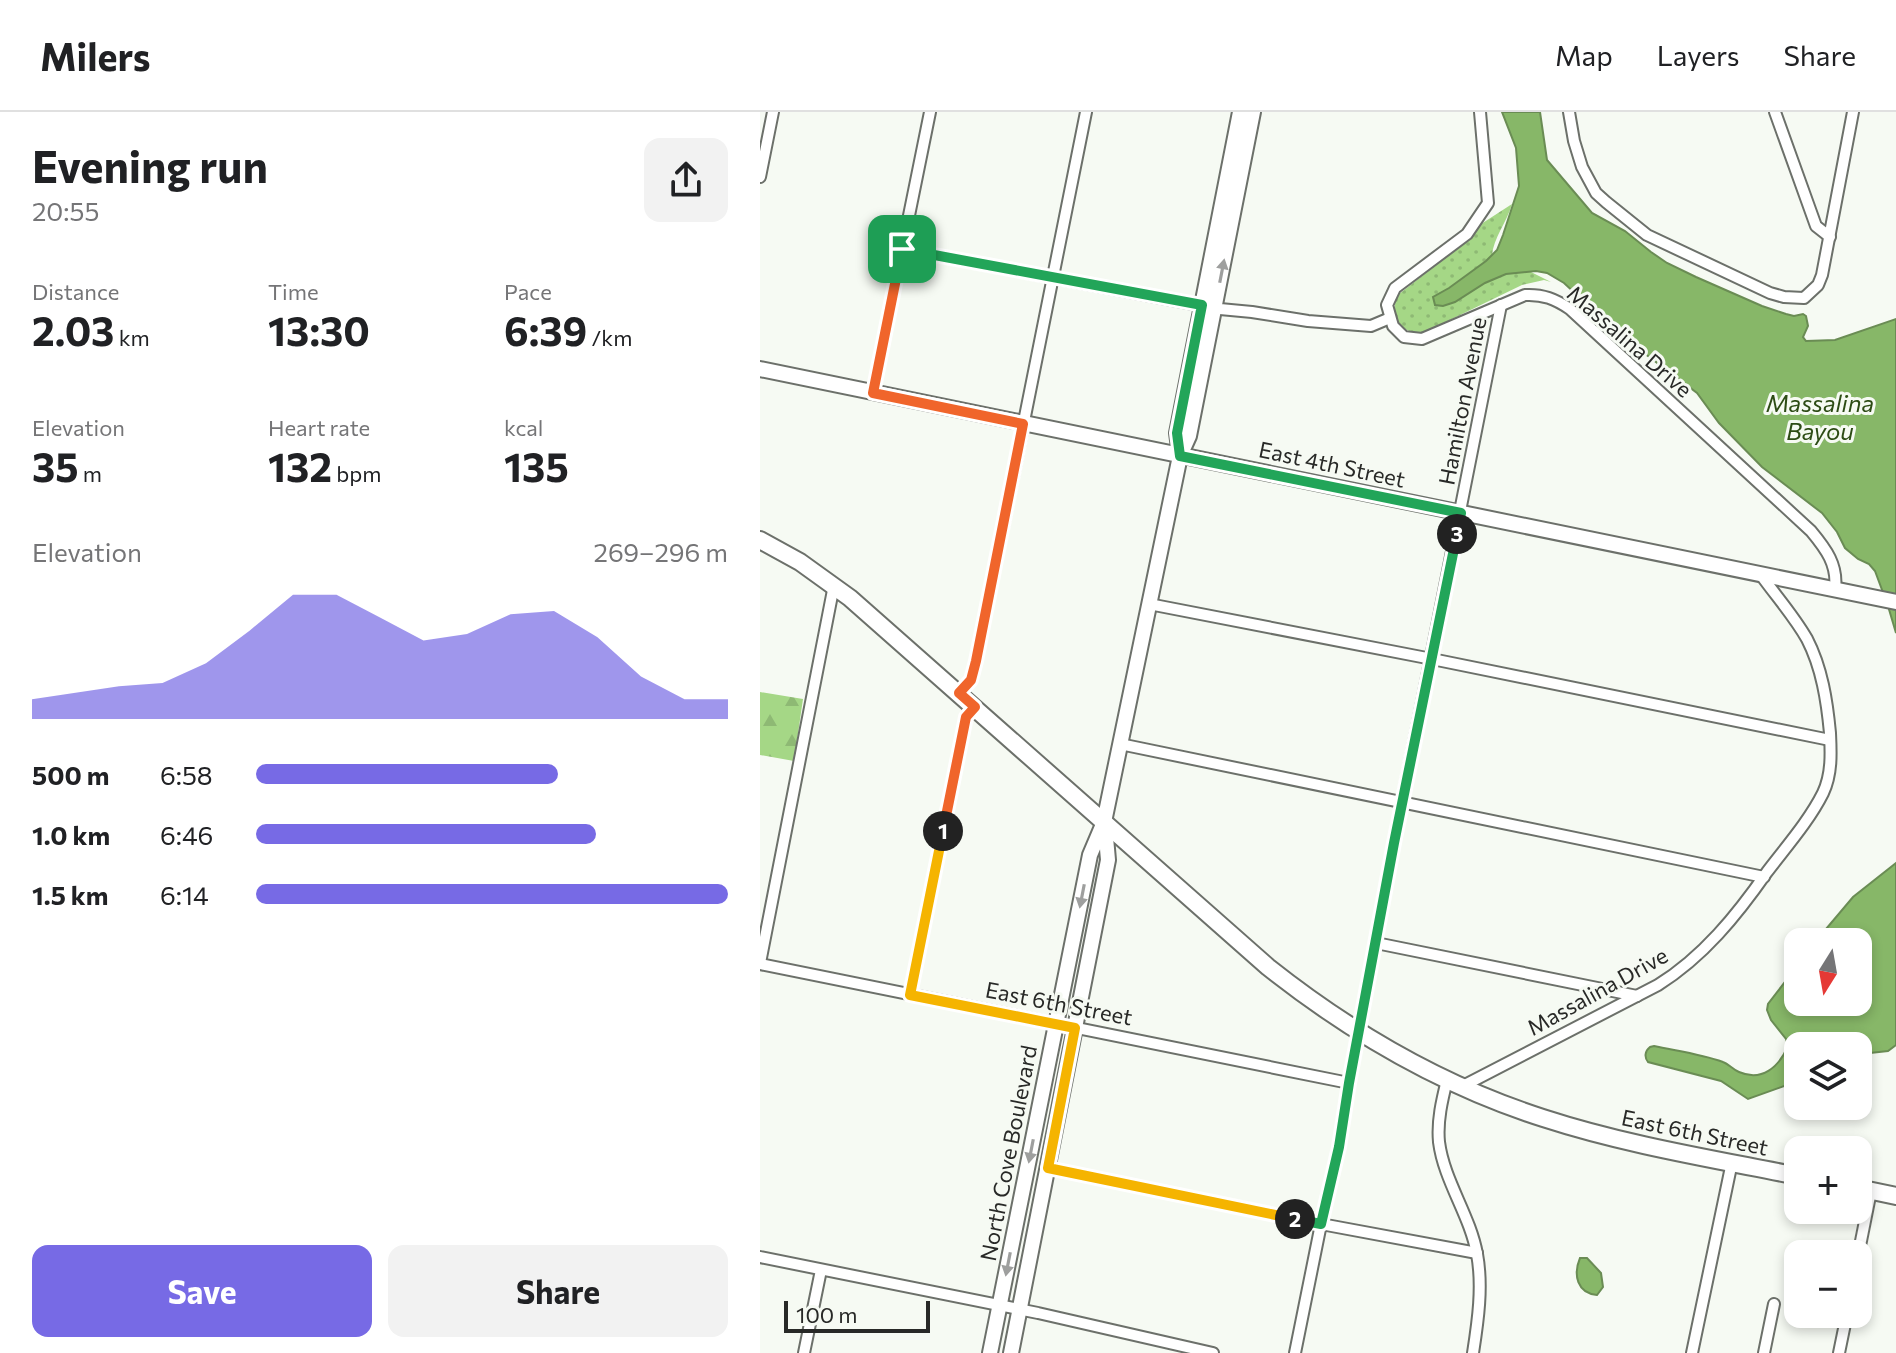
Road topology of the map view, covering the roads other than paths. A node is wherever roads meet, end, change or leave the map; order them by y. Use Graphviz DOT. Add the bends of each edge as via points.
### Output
graph roads {
  1 [pos="773,112"];
  2 [pos="930,112"];
  3 [pos="1086,112"];
  4 [pos="1240,112"];
  5 [pos="1253,112"];
  6 [pos="1480,112"];
  7 [pos="1569,112"];
  8 [pos="1775,112"];
  9 [pos="1853,112"];
  10 [pos="760,177"];
  11 [pos="1830,237"];
  12 [pos="902,249"];
  13 [pos="1053,277"];
  14 [pos="1501,305"];
  15 [pos="1208,307"];
  16 [pos="1390,318"];
  17 [pos="760,369"];
  18 [pos="873,393"];
  19 [pos="1023,424"];
  20 [pos="1180,456"];
  21 [pos="1461,513"];
  22 [pos="760,540"];
  23 [pos="1761,575"];
  24 [pos="834,585"];
  25 [pos="1835,589"];
  26 [pos="1896,602"];
  27 [pos="1149,604"];
  28 [pos="1432,659"];
  29 [pos="959,693"];
  30 [pos="975,707"];
  31 [pos="1830,740"];
  32 [pos="1120,744"];
  33 [pos="1403,802"];
  34 [pos="1104,822"];
  35 [pos="1764,877"];
  36 [pos="1376,943"];
  37 [pos="760,964"];
  38 [pos="910,995"];
  39 [pos="1637,996"];
  40 [pos="1056,1025"];
  41 [pos="1075,1028"];
  42 [pos="1359,1032"];
  43 [pos="1349,1083"];
  44 [pos="1454,1083"];
  45 [pos="1732,1162"];
  46 [pos="1048,1168"];
  47 [pos="1784,1173"];
  48 [pos="1872,1192"];
  49 [pos="1896,1196"];
  50 [pos="1321,1224"];
  51 [pos="1477,1253"];
  52 [pos="760,1257"];
  53 [pos="821,1270"];
  54 [pos="1774,1304"];
  55 [pos="1000,1306"];
  56 [pos="1020,1309"];
  57 [pos="1844,1328"];
  58 [pos="804,1353"];
  59 [pos="990,1353"];
  60 [pos="1011,1353"];
  61 [pos="1213,1353"];
  62 [pos="1295,1353"];
  63 [pos="1473,1353"];
  64 [pos="1692,1353"];
  65 [pos="1764,1353"];
  66 [pos="1839,1353"];
  1 -- 10 [label="street"];
  2 -- 12 [label="street"];
  3 -- 13 [label="street"];
  4 -- 15 [label="street, North Cove Boulevard"];
  15 -- 5 [label="street, North Cove Boulevard, one-way"];
  6 -- 16 [label="street" via="1488,203 1467,234 1395,288 1387,305"];
  7 -- 11 [label="street" via="1582,167 1596,193 1647,235 1708,265 1770,293 1804,298 1818,285"];
  8 -- 11 [label="street" via="1816,226"];
  9 -- 11 [label="street"];
  12 -- 13 [label="street"];
  12 -- 18 [label="street"];
  13 -- 15 [label="street"];
  13 -- 19 [label="street"];
  14 -- 16 [label="street, Massalina Drive" via="1422,339 1404,337"];
  14 -- 21 [label="street, Hamilton Avenue"];
  14 -- 25 [label="street, Massalina Drive" via="1539,294 1570,309 1811,531 1832,560"];
  15 -- 16 [label="street" via="1371,326"];
  15 -- 20 [label="street, North Cove Boulevard" via="1189,436"];
  17 -- 18 [label="street, East 4th Street"];
  18 -- 19 [label="street, East 4th Street"];
  19 -- 20 [label="street, East 4th Street"];
  19 -- 29 [label="street" via="976,661 971,680"];
  20 -- 21 [label="street, East 4th Street"];
  20 -- 27 [label="street, North Cove Boulevard"];
  21 -- 23 [label="street, East 4th Street"];
  21 -- 28 [label="street, Hamilton Avenue"];
  22 -- 24 [label="main road, East 6th Street"];
  23 -- 25 [label="street, East 4th Street"];
  23 -- 31 [label="street, Massalina Drive" via="1814,655"];
  24 -- 29 [label="main road, East 6th Street"];
  24 -- 37 [label="street"];
  25 -- 26 [label="street, East 4th Street"];
  27 -- 28 [label="street"];
  27 -- 32 [label="street, North Cove Boulevard"];
  28 -- 31 [label="street"];
  28 -- 33 [label="street, Hamilton Avenue"];
  29 -- 30 [label="main road, East 6th Street"];
  30 -- 34 [label="main road, East 6th Street"];
  30 -- 38 [label="street" via="966,717"];
  31 -- 35 [label="street, Massalina Drive" via="1823,791"];
  32 -- 33 [label="street"];
  32 -- 34 [label="street, North Cove Boulevard"];
  33 -- 35 [label="street"];
  33 -- 36 [label="street, Hamilton Avenue"];
  34 -- 40 [label="street, North Cove Boulevard, one-way" via="1090,855"];
  34 -- 41 [label="street, North Cove Boulevard" via="1108,860"];
  34 -- 42 [label="main road, East 6th Street" via="1268,967"];
  35 -- 39 [label="street, Massalina Drive" via="1705,948 1676,974"];
  36 -- 39 [label="street"];
  36 -- 42 [label="street, Hamilton Avenue"];
  37 -- 38 [label="street, East 6th Street"];
  38 -- 40 [label="street, East 6th Street"];
  39 -- 44 [label="street, Massalina Drive"];
  40 -- 41 [label="street, East 6th Street"];
  40 -- 55 [label="street, North Cove Boulevard, one-way"];
  41 -- 43 [label="street, East 6th Street"];
  41 -- 46 [label="street, North Cove Boulevard"];
  42 -- 43 [label="street, Hamilton Avenue"];
  42 -- 44 [label="main road, East 6th Street"];
  43 -- 50 [label="street, Hamilton Avenue"];
  44 -- 45 [label="main road, East 6th Street" via="1564,1125"];
  44 -- 51 [label="street" via="1439,1117 1439,1145"];
  45 -- 47 [label="main road, East 6th Street"];
  45 -- 64 [label="street"];
  46 -- 50 [label="street"];
  46 -- 56 [label="street, North Cove Boulevard"];
  48 -- 49 [label="main road"];
  50 -- 51 [label="street"];
  50 -- 62 [label="street, Hamilton Avenue"];
  51 -- 63 [label="street" via="1479,1317"];
  52 -- 53 [label="street"];
  53 -- 55 [label="street"];
  53 -- 58 [label="street"];
  54 -- 65 [label="street"];
  55 -- 56 [label="street"];
  55 -- 59 [label="street, North Cove Boulevard"];
  56 -- 60 [label="street, North Cove Boulevard"];
  56 -- 61 [label="street"];
  57 -- 66 [label="street"];
}
